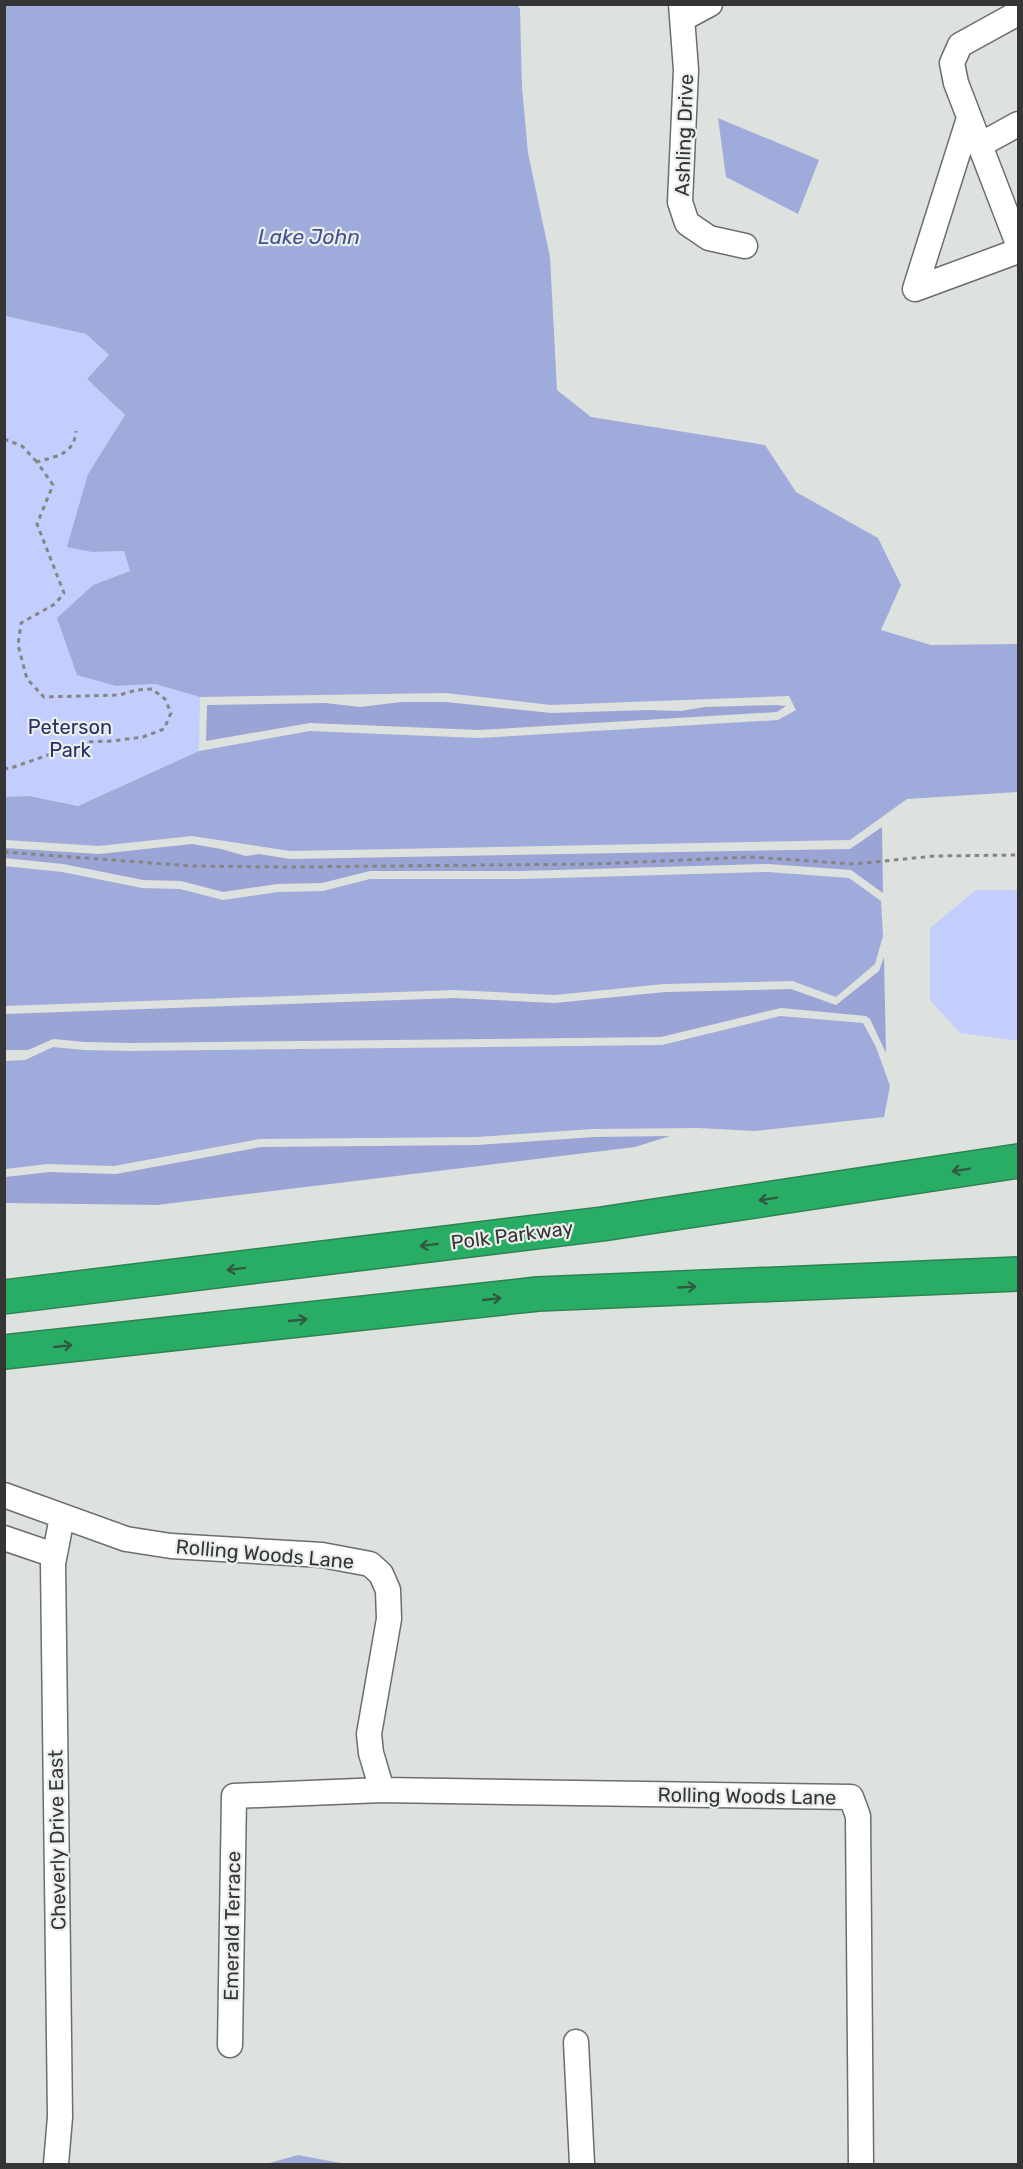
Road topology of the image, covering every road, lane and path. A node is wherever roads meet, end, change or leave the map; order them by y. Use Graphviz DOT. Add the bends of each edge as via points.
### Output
graph roads {
  1 [pos="710,4"];
  2 [pos="683,11"];
  3 [pos="1018,14"];
  4 [pos="969,118"];
  5 [pos="1018,124"];
  6 [pos="980,145"];
  7 [pos="1018,244"];
  8 [pos="745,246"];
  9 [pos="1018,252"];
  10 [pos="76,431"];
  11 [pos="4,439"];
  12 [pos="37,462"];
  13 [pos="4,767"];
  14 [pos="4,852"];
  15 [pos="1018,855"];
  16 [pos="1018,1161"];
  17 [pos="1018,1274"];
  18 [pos="4,1297"];
  19 [pos="4,1352"];
  20 [pos="4,1495"];
  21 [pos="62,1517"];
  22 [pos="4,1538"];
  23 [pos="54,1555"];
  24 [pos="382,1790"];
  25 [pos="234,1807"];
  26 [pos="576,2042"];
  27 [pos="230,2045"];
  28 [pos="56,2164"];
  29 [pos="582,2164"];
  30 [pos="861,2164"];
  1 -- 2 [label="street"];
  2 -- 8 [label="street, Ashling Drive" via="686,70 680,202 687,224 709,238"];
  3 -- 4 [label="street" via="960,45 952,63"];
  4 -- 6 [label="street"];
  4 -- 9 [label="street" via="915,289"];
  5 -- 6 [label="street"];
  6 -- 7 [label="street"];
  10 -- 12 [label="path" via="66,453"];
  11 -- 12 [label="path" via="22,446"];
  12 -- 13 [label="path" via="53,485 37,524 64,593 55,604 21,623 18,645 27,679 44,697 119,695 152,689 165,699 171,713 164,729 112,741 85,742 8,769"];
  14 -- 15 [label="path" via="181,866 286,867 594,864 753,857 853,864 935,856"];
  16 -- 18 [label="highway, Polk Parkway, one-way" via="602,1224"];
  19 -- 17 [label="highway, one-way" via="538,1294"];
  20 -- 21 [label="street, Rolling Woods Lane"];
  21 -- 23 [label="street, Cheverly Drive East"];
  21 -- 24 [label="street, Rolling Woods Lane" via="126,1539 171,1546 322,1555 370,1564 381,1574 388,1590 389,1620 369,1734"];
  22 -- 23 [label="street"];
  23 -- 28 [label="street, Cheverly Drive East" via="60,2117"];
  24 -- 25 [label="street, Rolling Woods Lane" via="234,1796"];
  24 -- 30 [label="street, Rolling Woods Lane" via="851,1797 858,1816"];
  25 -- 27 [label="street, Emerald Terrace"];
  26 -- 29 [label="street"];
}
